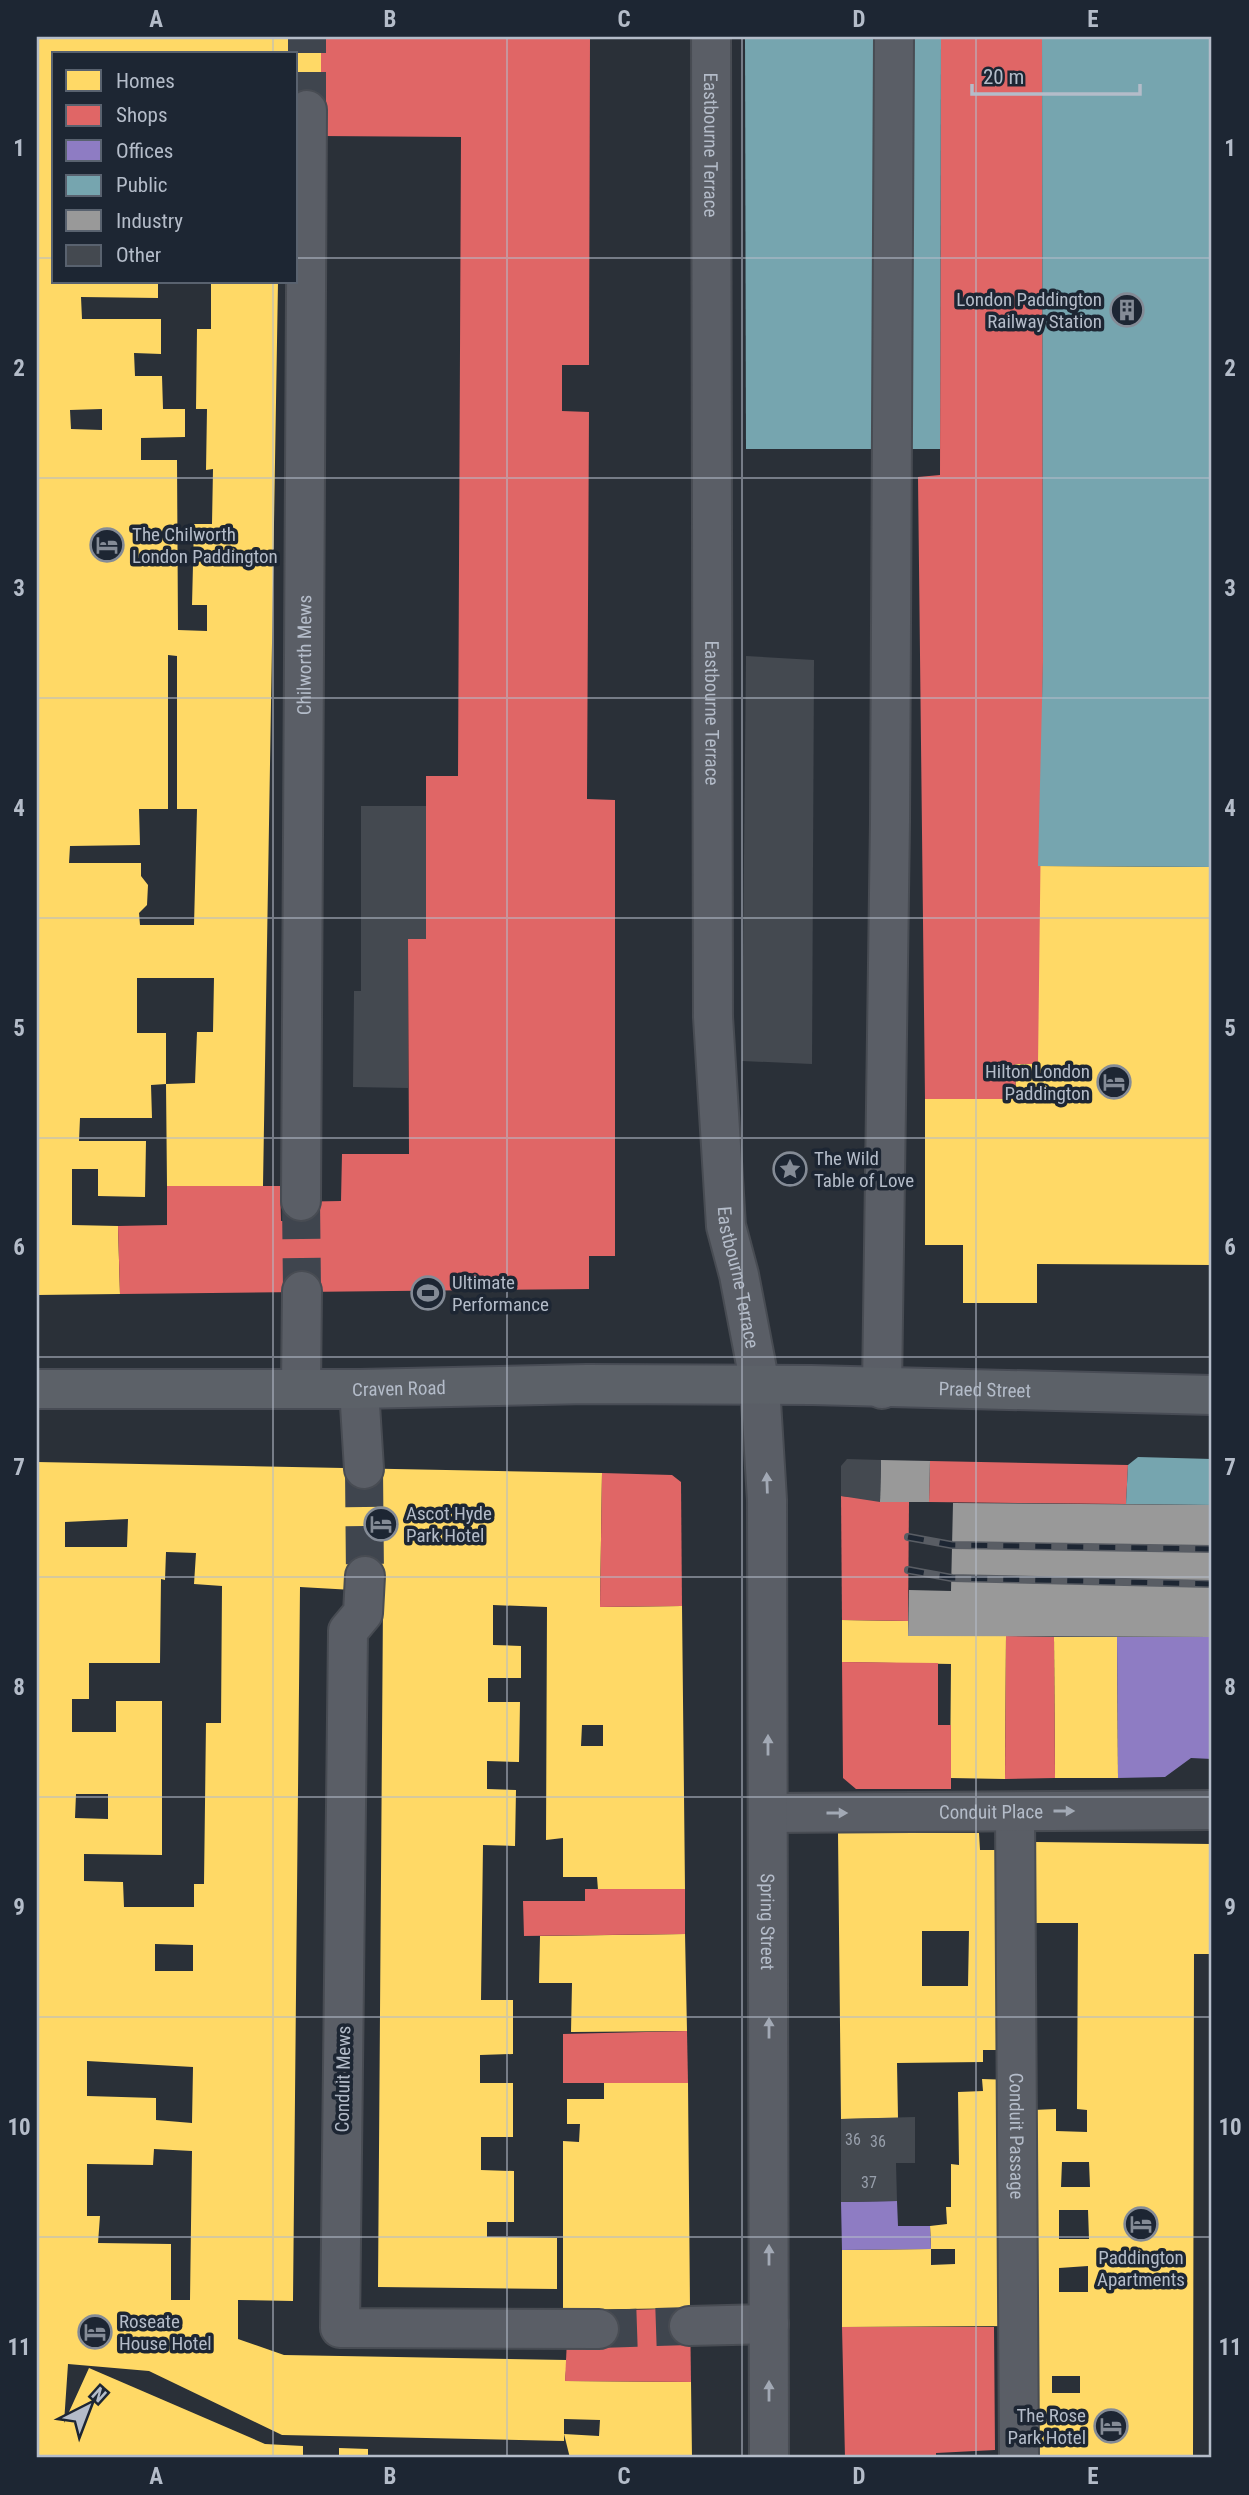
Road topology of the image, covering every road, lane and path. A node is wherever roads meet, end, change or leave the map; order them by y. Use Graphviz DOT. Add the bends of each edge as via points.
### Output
graph roads {
  1 [pos="710,37"];
  2 [pos="894,37"];
  3 [pos="307,110"];
  4 [pos="301,1201"];
  5 [pos="302,1291"];
  6 [pos="760,1385"];
  7 [pos="301,1388"];
  8 [pos="37,1389"];
  9 [pos="359,1389"];
  10 [pos="882,1389"];
  11 [pos="1212,1395"];
  12 [pos="364,1469"];
  13 [pos="365,1576"];
  14 [pos="1212,1810"];
  15 [pos="1015,1812"];
  16 [pos="769,1813"];
  17 [pos="769,2324"];
  18 [pos="689,2326"];
  19 [pos="599,2329"];
  20 [pos="769,2458"];
  21 [pos="1018,2458"];
  1 -- 6 [label="street, Eastbourne Terrace" via="713,1017 726,1226"];
  2 -- 10 [label="street"];
  3 -- 4 [label="street, Chilworth Mews"];
  5 -- 7 [label="street"];
  6 -- 9 [label="main road, Craven Road"];
  6 -- 10 [label="main road, Praed Street"];
  16 -- 6 [label="street, Spring Street, one-way" via="767,1480"];
  7 -- 8 [label="main road, Craven Road"];
  7 -- 9 [label="main road, Craven Road"];
  9 -- 12 [label="street"];
  10 -- 11 [label="main road, Praed Street"];
  13 -- 19 [label="street, Conduit Mews" via="363,1614 348,1631 340,2328"];
  15 -- 14 [label="street, Conduit Place, one-way"];
  16 -- 15 [label="street, Conduit Place, one-way"];
  15 -- 21 [label="street, Conduit Passage"];
  17 -- 16 [label="street, Spring Street, one-way"];
  17 -- 18 [label="street"];
  20 -- 17 [label="street, Spring Street, one-way"];
}
